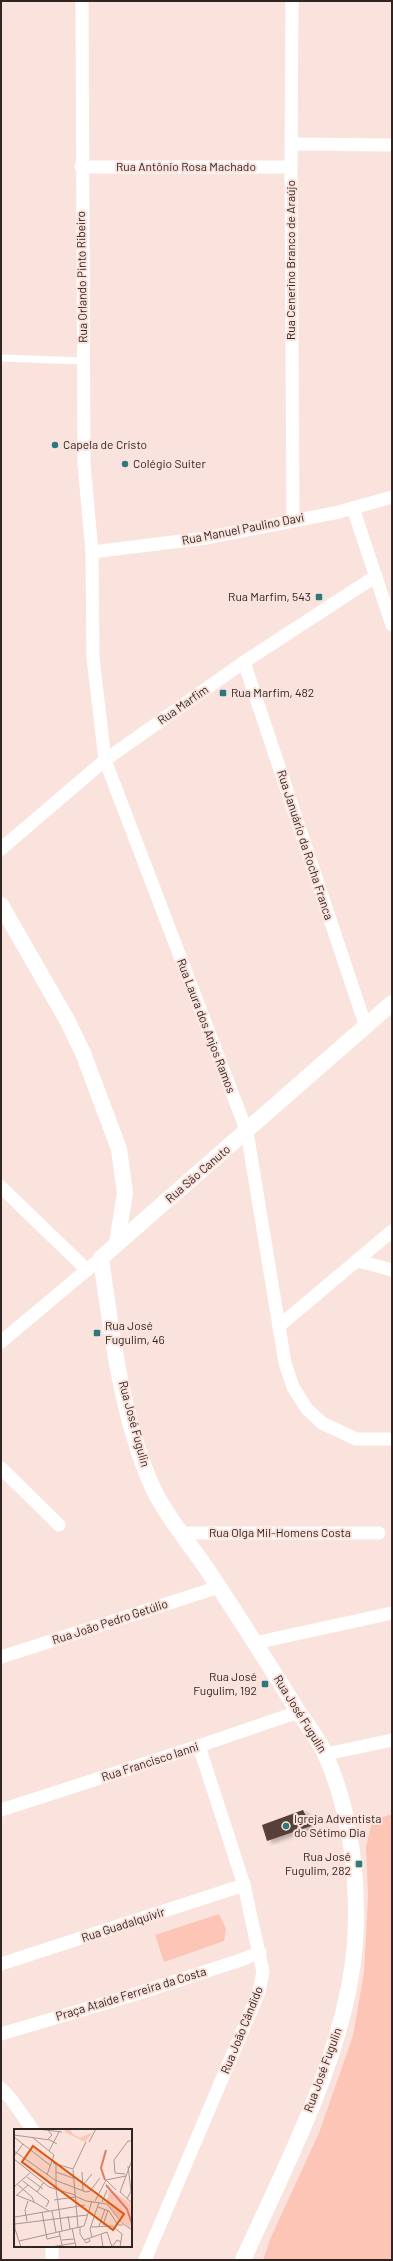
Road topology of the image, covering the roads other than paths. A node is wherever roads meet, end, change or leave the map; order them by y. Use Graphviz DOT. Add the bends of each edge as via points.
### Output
graph roads {
  1 [pos="82,1"];
  2 [pos="292,1"];
  3 [pos="292,144"];
  4 [pos="392,145"];
  5 [pos="81,167"];
  6 [pos="291,167"];
  7 [pos="1,358"];
  8 [pos="83,361"];
  9 [pos="392,497"];
  10 [pos="353,508"];
  11 [pos="293,520"];
  12 [pos="92,552"];
  13 [pos="376,576"];
  14 [pos="392,625"];
  15 [pos="244,662"];
  16 [pos="105,760"];
  17 [pos="1,849"];
  18 [pos="1,905"];
  19 [pos="392,1002"];
  20 [pos="366,1027"];
  21 [pos="247,1132"];
  22 [pos="1,1187"];
  23 [pos="392,1231"];
  24 [pos="117,1244"];
  25 [pos="101,1258"];
  26 [pos="358,1261"];
  27 [pos="87,1270"];
  28 [pos="392,1270"];
  29 [pos="279,1326"];
  30 [pos="1,1342"];
  31 [pos="392,1440"];
  32 [pos="1,1468"];
  33 [pos="59,1525"];
  34 [pos="182,1533"];
  35 [pos="379,1533"];
  36 [pos="219,1587"];
  37 [pos="392,1613"];
  38 [pos="255,1642"];
  39 [pos="1,1658"];
  40 [pos="298,1712"];
  41 [pos="392,1740"];
  42 [pos="200,1746"];
  43 [pos="326,1754"];
  44 [pos="1,1810"];
  45 [pos="244,1885"];
  46 [pos="260,1952"];
  47 [pos="1,1964"];
  48 [pos="1,2034"];
  49 [pos="1,2088"];
  50 [pos="31,2129"];
  51 [pos="52,2247"];
  52 [pos="52,2260"];
  53 [pos="145,2260"];
  54 [pos="243,2260"];
  1 -- 5 [label="street, Rua Orlando Pinto Ribeiro"];
  2 -- 3 [label="street, Rua Cenerino Branco de Araújo"];
  3 -- 4 [label="street"];
  3 -- 6 [label="street, Rua Cenerino Branco de Araújo"];
  5 -- 6 [label="street, Rua Antônio Rosa Machado"];
  5 -- 8 [label="street, Rua Orlando Pinto Ribeiro"];
  6 -- 11 [label="street, Rua Cenerino Branco de Araújo"];
  7 -- 8 [label="lane"];
  8 -- 12 [label="street, Rua Orlando Pinto Ribeiro" via="84,464"];
  9 -- 10 [label="street, Rua Manuel Paulino Davi"];
  10 -- 11 [label="street, Rua Manuel Paulino Davi"];
  10 -- 13 [label="street"];
  11 -- 12 [label="street, Rua Manuel Paulino Davi" via="206,538"];
  12 -- 16 [label="street, Rua Laura dos Anjos Ramos" via="93,658"];
  13 -- 14 [label="street"];
  13 -- 15 [label="street, Rua Marfim"];
  15 -- 16 [label="street, Rua Marfim"];
  15 -- 20 [label="street, Rua Januário da Rocha Franca"];
  16 -- 17 [label="street, Rua Marfim"];
  16 -- 21 [label="street, Rua Laura dos Anjos Ramos"];
  18 -- 24 [label="street" via="70,1026 83,1053 119,1149 125,1193"];
  19 -- 20 [label="street, Rua São Canuto"];
  20 -- 21 [label="street, Rua São Canuto"];
  21 -- 24 [label="street, Rua São Canuto"];
  21 -- 29 [label="street, Rua Laura dos Anjos Ramos"];
  22 -- 27 [label="street"];
  23 -- 26 [label="street"];
  24 -- 25 [label="street, Rua São Canuto"];
  25 -- 27 [label="street, Rua São Canuto"];
  25 -- 34 [label="street, Rua José Fugulin" via="121,1379 140,1456 153,1488"];
  26 -- 28 [label="street"];
  26 -- 29 [label="street"];
  27 -- 30 [label="street, Rua São Canuto"];
  29 -- 31 [label="street, Rua Laura dos Anjos Ramos" via="292,1387 307,1409 322,1423 356,1439"];
  32 -- 33 [label="street"];
  34 -- 35 [label="street, Rua Olga Mil-Homens Costa"];
  34 -- 36 [label="street, Rua José Fugulin"];
  36 -- 38 [label="street, Rua José Fugulin"];
  36 -- 39 [label="street, Rua João Pedro Getúlio"];
  37 -- 38 [label="street"];
  38 -- 40 [label="street, Rua José Fugulin"];
  40 -- 42 [label="street, Rua Francisco Ianni"];
  40 -- 43 [label="street, Rua José Fugulin"];
  41 -- 43 [label="street"];
  42 -- 44 [label="street, Rua Francisco Ianni"];
  42 -- 45 [label="street, Rua João Cândido"];
  43 -- 54 [label="street, Rua José Fugulin" via="346,1817 352,1854 355,1943 348,1989 336,2039 302,2127"];
  45 -- 46 [label="street, Rua João Cândido"];
  45 -- 47 [label="street, Rua Guadalquivir"];
  46 -- 48 [label="street, Praça Ataíde Ferreira da Costa" via="144,1991"];
  46 -- 53 [label="street, Rua João Cândido" via="263,1972 259,1992"];
  49 -- 50 [label="street"];
  51 -- 52 [label="street"];
}
